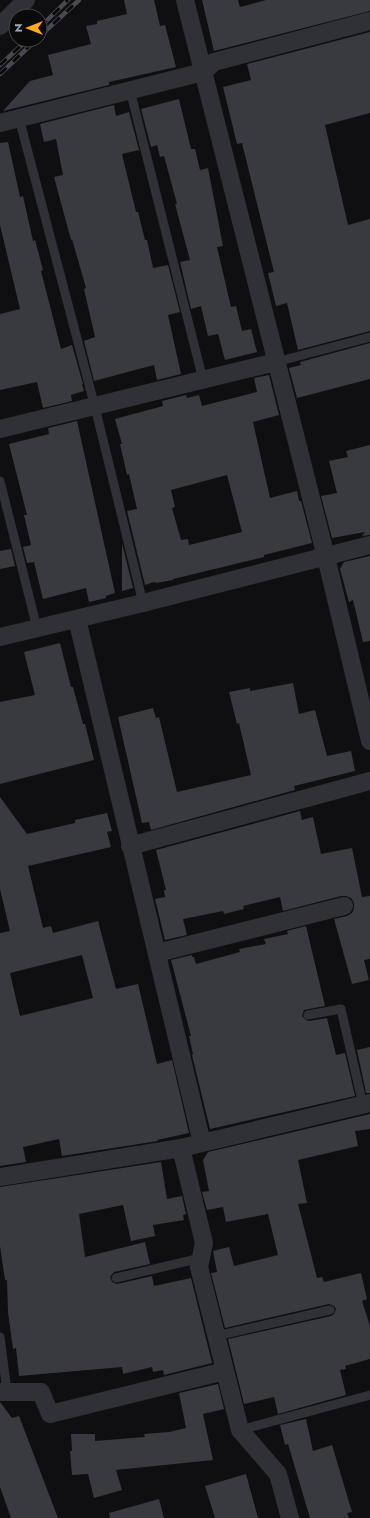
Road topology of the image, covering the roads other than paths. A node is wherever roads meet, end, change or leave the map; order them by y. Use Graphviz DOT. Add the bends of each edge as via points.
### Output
graph roads {
  1 [pos="26,0"];
  2 [pos="185,0"];
  3 [pos="370,21"];
  4 [pos="0,26"];
  5 [pos="203,72"];
  6 [pos="130,90"];
  7 [pos="19,118"];
  8 [pos="0,123"];
  9 [pos="370,337"];
  10 [pos="276,362"];
  11 [pos="203,380"];
  12 [pos="95,407"];
  13 [pos="0,430"];
  14 [pos="0,481"];
  15 [pos="370,545"];
  16 [pos="326,556"];
  17 [pos="143,603"];
  18 [pos="77,619"];
  19 [pos="38,628"];
  20 [pos="0,637"];
  21 [pos="370,740"];
  22 [pos="370,781"];
  23 [pos="130,846"];
  24 [pos="344,906"];
  25 [pos="157,953"];
  26 [pos="308,1016"];
  27 [pos="367,1104"];
  28 [pos="202,1143"];
  29 [pos="181,1148"];
  30 [pos="0,1177"];
  31 [pos="201,1258"];
  32 [pos="116,1278"];
  33 [pos="330,1310"];
  34 [pos="216,1336"];
  35 [pos="0,1337"];
  36 [pos="225,1371"];
  37 [pos="3,1392"];
  38 [pos="370,1395"];
  39 [pos="240,1430"];
  40 [pos="290,1518"];
  1 -- 4 [label="street"];
  2 -- 5 [label="street"];
  3 -- 5 [label="street" via="214,62"];
  5 -- 6 [label="street"];
  5 -- 10 [label="street"];
  6 -- 7 [label="street"];
  6 -- 11 [label="lane"];
  7 -- 8 [label="street"];
  7 -- 12 [label="lane"];
  9 -- 10 [label="lane"];
  10 -- 11 [label="street"];
  10 -- 16 [label="street"];
  11 -- 12 [label="street"];
  12 -- 13 [label="street"];
  12 -- 17 [label="lane"];
  14 -- 19 [label="lane"];
  15 -- 16 [label="street"];
  16 -- 17 [label="street"];
  16 -- 21 [label="street"];
  17 -- 18 [label="street"];
  18 -- 19 [label="street"];
  18 -- 23 [label="street"];
  19 -- 20 [label="street"];
  22 -- 23 [label="street"];
  23 -- 25 [label="street"];
  24 -- 25 [label="street"];
  25 -- 28 [label="street"];
  26 -- 27 [label="lane" via="340,1009"];
  27 -- 28 [label="street"];
  28 -- 29 [label="street"];
  29 -- 30 [label="street"];
  29 -- 31 [label="street" via="204,1243"];
  31 -- 32 [label="lane"];
  31 -- 34 [label="street" via="199,1267"];
  33 -- 34 [label="lane"];
  34 -- 36 [label="street"];
  35 -- 37 [label="lane"];
  36 -- 37 [label="street" via="50,1414 41,1392"];
  36 -- 39 [label="street"];
  38 -- 39 [label="lane"];
  39 -- 40 [label="street" via="278,1474"];
}
